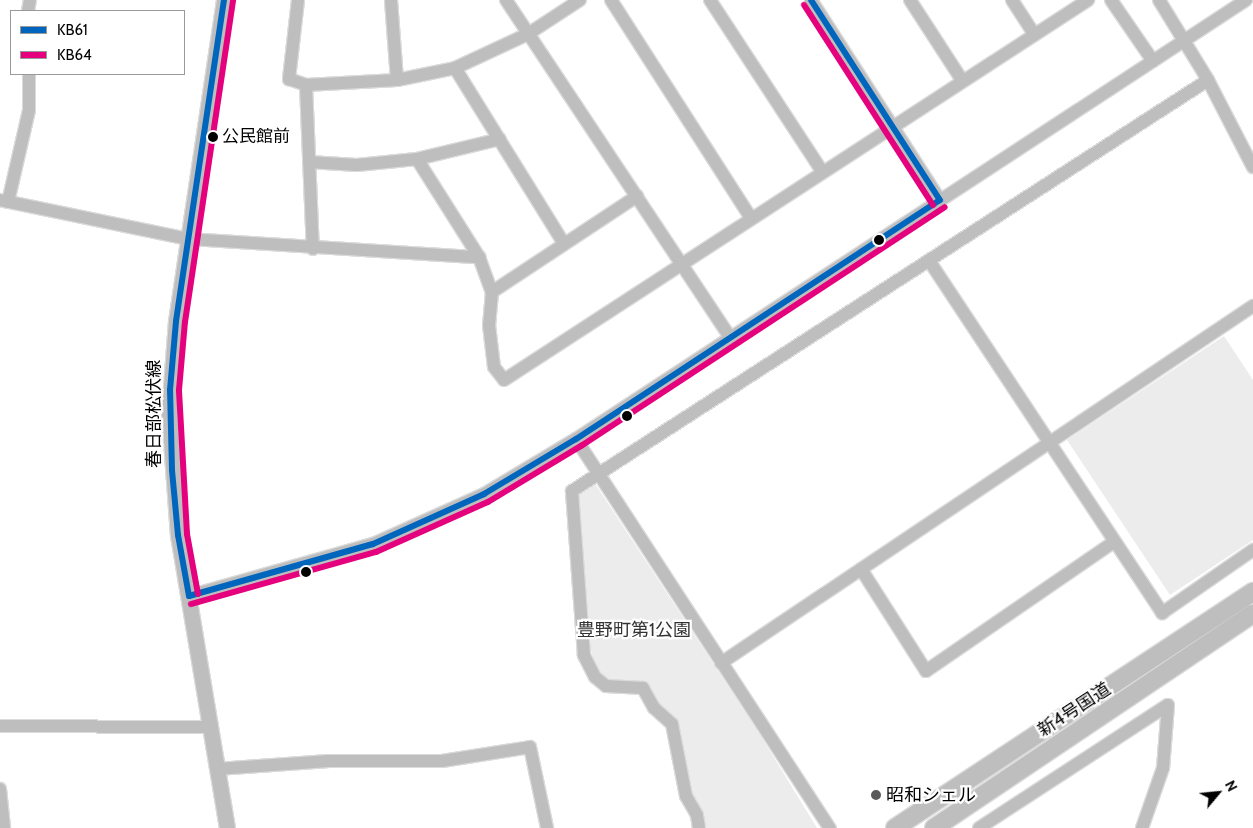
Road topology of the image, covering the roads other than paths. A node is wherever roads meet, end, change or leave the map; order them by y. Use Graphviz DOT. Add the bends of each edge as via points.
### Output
graph roads {
  1 [pos="224,0"];
  2 [pos="298,0"];
  3 [pos="391,0"];
  4 [pos="506,0"];
  5 [pos="580,0"];
  6 [pos="611,0"];
  7 [pos="710,0"];
  8 [pos="811,0"];
  9 [pos="910,0"];
  10 [pos="1012,0"];
  11 [pos="1088,0"];
  12 [pos="1111,0"];
  13 [pos="1160,0"];
  14 [pos="1246,0"];
  15 [pos="528,34"];
  16 [pos="1034,34"];
  17 [pos="1185,40"];
  18 [pos="1153,61"];
  19 [pos="455,68"];
  20 [pos="29,75"];
  21 [pos="397,80"];
  22 [pos="962,80"];
  23 [pos="1208,80"];
  24 [pos="306,85"];
  25 [pos="893,126"];
  26 [pos="500,138"];
  27 [pos="416,159"];
  28 [pos="309,162"];
  29 [pos="1253,167"];
  30 [pos="822,171"];
  31 [pos="637,196"];
  32 [pos="940,200"];
  33 [pos="4,201"];
  34 [pos="751,218"];
  35 [pos="189,239"];
  36 [pos="564,244"];
  37 [pos="313,249"];
  38 [pos="479,257"];
  39 [pos="930,262"];
  40 [pos="682,263"];
  41 [pos="492,292"];
  42 [pos="1253,306"];
  43 [pos="730,338"];
  44 [pos="576,439"];
  45 [pos="1050,443"];
  46 [pos="598,475"];
  47 [pos="1114,542"];
  48 [pos="1253,550"];
  49 [pos="861,569"];
  50 [pos="1253,592"];
  51 [pos="189,596"];
  52 [pos="1253,614"];
  53 [pos="721,662"];
  54 [pos="0,726"];
  55 [pos="210,727"];
  56 [pos="217,770"];
  57 [pos="0,790"];
  58 [pos="4,828"];
  59 [pos="227,828"];
  60 [pos="546,828"];
  61 [pos="699,828"];
  62 [pos="830,828"];
  63 [pos="895,828"];
  64 [pos="934,828"];
  65 [pos="979,828"];
  66 [pos="1142,828"];
  1 -- 35 [label="main road, 春日部松伏線"];
  2 -- 24 [label="street" via="289,79"];
  3 -- 21 [label="street"];
  4 -- 15 [label="street"];
  5 -- 15 [label="street"];
  6 -- 34 [label="street"];
  7 -- 30 [label="street"];
  8 -- 25 [label="street"];
  9 -- 22 [label="street"];
  10 -- 16 [label="street"];
  11 -- 16 [label="street"];
  12 -- 18 [label="street"];
  13 -- 17 [label="street"];
  14 -- 17 [label="street"];
  15 -- 19 [label="street"];
  15 -- 31 [label="street"];
  16 -- 22 [label="street"];
  17 -- 18 [label="street"];
  17 -- 23 [label="street"];
  18 -- 32 [label="street"];
  19 -- 21 [label="street"];
  19 -- 26 [label="street"];
  20 -- 33 [label="street" via="29,110"];
  21 -- 24 [label="street"];
  22 -- 25 [label="street"];
  23 -- 29 [label="street"];
  23 -- 39 [label="street"];
  24 -- 28 [label="street"];
  25 -- 30 [label="street"];
  25 -- 32 [label="street"];
  26 -- 27 [label="street"];
  26 -- 36 [label="street"];
  27 -- 28 [label="street" via="357,165"];
  27 -- 38 [label="street"];
  28 -- 37 [label="street"];
  30 -- 34 [label="street"];
  31 -- 36 [label="street"];
  31 -- 40 [label="street"];
  32 -- 43 [label="street"];
  33 -- 35 [label="street"];
  34 -- 40 [label="street"];
  35 -- 37 [label="street"];
  35 -- 51 [label="main road, 春日部松伏線" via="176,320 169,413 178,536"];
  36 -- 41 [label="street"];
  37 -- 38 [label="street"];
  38 -- 41 [label="street"];
  39 -- 45 [label="street"];
  39 -- 46 [label="street"];
  40 -- 41 [label="street" via="504,380 494,367 489,324"];
  40 -- 43 [label="street"];
  42 -- 45 [label="street"];
  43 -- 44 [label="street"];
  44 -- 46 [label="street"];
  44 -- 51 [label="street" via="484,494 408,531 330,558"];
  45 -- 47 [label="street"];
  45 -- 49 [label="street"];
  46 -- 53 [label="street"];
  46 -- 61 [label="street" via="572,491 570,498 584,654 595,677 606,686 643,688 654,708 672,724 686,796"];
  47 -- 48 [label="street" via="1162,613"];
  47 -- 49 [label="street" via="926,671"];
  49 -- 53 [label="street"];
  50 -- 63 [label="highway, 新4号国道"];
  51 -- 55 [label="main road, 春日部松伏線"];
  52 -- 64 [label="highway, 新4号国道"];
  53 -- 62 [label="street"];
  54 -- 55 [label="street"];
  55 -- 56 [label="main road, 春日部松伏線"];
  56 -- 59 [label="main road, 春日部松伏線"];
  56 -- 60 [label="street" via="329,761 442,761 530,747"];
  57 -- 58 [label="street"];
  65 -- 66 [label="street" via="1168,705 1163,768"];
}
